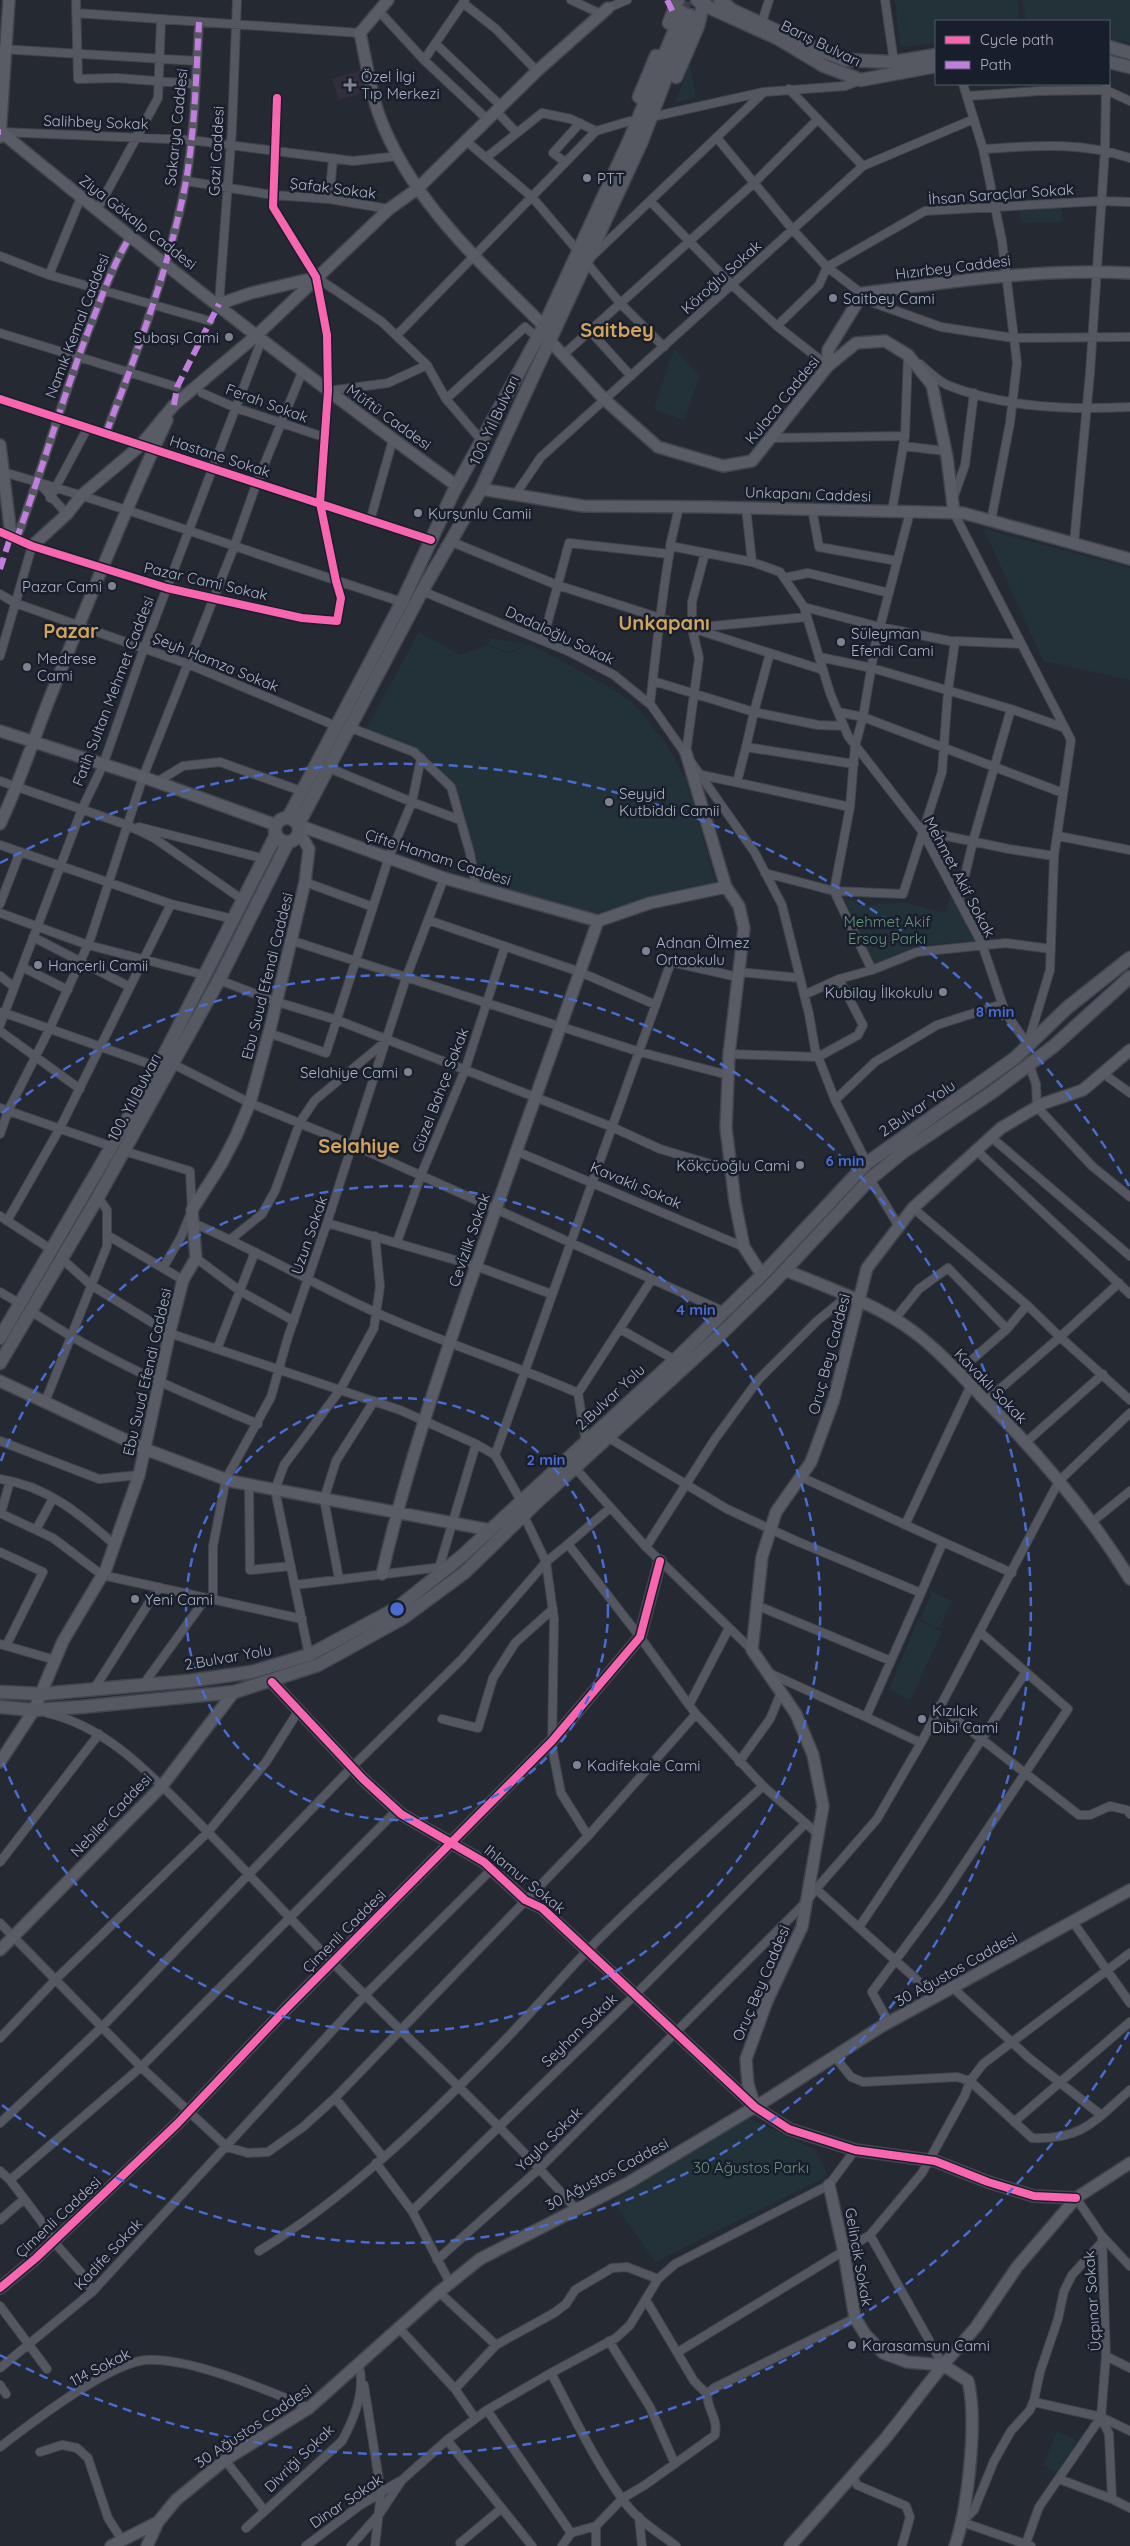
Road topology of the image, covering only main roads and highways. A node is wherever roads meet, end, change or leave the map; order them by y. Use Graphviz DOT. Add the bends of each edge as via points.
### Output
graph roads {
  1 [pos="9,0"];
  2 [pos="388,0"];
  3 [pos="701,1"];
  4 [pos="607,7"];
  5 [pos="724,7"];
  6 [pos="681,10"];
  7 [pos="698,26"];
  8 [pos="1110,47"];
  9 [pos="3,49"];
  10 [pos="1130,53"];
  11 [pos="935,55"];
  12 [pos="1110,62"];
  13 [pos="935,66"];
  14 [pos="1130,67"];
  15 [pos="0,134"];
  16 [pos="635,142"];
  17 [pos="417,189"];
  18 [pos="1130,273"];
  19 [pos="316,277"];
  20 [pos="219,304"];
  21 [pos="544,326"];
  22 [pos="260,337"];
  23 [pos="543,339"];
  24 [pos="828,366"];
  25 [pos="174,405"];
  26 [pos="0,445"];
  27 [pos="1,471"];
  28 [pos="464,472"];
  29 [pos="482,486"];
  30 [pos="455,489"];
  31 [pos="473,504"];
  32 [pos="954,513"];
  33 [pos="9,536"];
  34 [pos="32,546"];
  35 [pos="1130,558"];
  36 [pos="0,731"];
  37 [pos="32,742"];
  38 [pos="686,753"];
  39 [pos="0,824"];
  40 [pos="295,825"];
  41 [pos="276,830"];
  42 [pos="288,842"];
  43 [pos="726,887"];
  44 [pos="598,921"];
  45 [pos="1130,958"];
  46 [pos="1130,978"];
  47 [pos="1062,1012"];
  48 [pos="1076,1025"];
  49 [pos="1130,1050"];
  50 [pos="118,1149"];
  51 [pos="56,1254"];
  52 [pos="785,1270"];
  53 [pos="762,1275"];
  54 [pos="855,1299"];
  55 [pos="0,1338"];
  56 [pos="0,1363"];
  57 [pos="0,1381"];
  58 [pos="145,1448"];
  59 [pos="396,1512"];
  60 [pos="490,1530"];
  61 [pos="660,1561"];
  62 [pos="382,1574"];
  63 [pos="1130,1579"];
  64 [pos="272,1682"];
  65 [pos="0,1692"];
  66 [pos="234,1692"];
  67 [pos="41,1694"];
  68 [pos="0,1707"];
  69 [pos="34,1710"];
  70 [pos="0,1762"];
  71 [pos="451,1842"];
  72 [pos="1130,1890"];
  73 [pos="0,1950"];
  74 [pos="755,2107"];
  75 [pos="1130,2163"];
  76 [pos="829,2185"];
  77 [pos="1076,2198"];
  78 [pos="0,2288"];
  79 [pos="943,2365"];
  80 [pos="158,2522"];
  81 [pos="111,2546"];
  82 [pos="147,2546"];
  83 [pos="790,2546"];
  84 [pos="955,2546"];
  1 -- 9 [label="main road"];
  2 -- 17 [label="main road" via="360,33 379,114"];
  3 -- 5 [label="main road, Barış Bulvarı"];
  3 -- 6 [label="main road" via="682,4"];
  3 -- 7 [label="main road"];
  4 -- 17 [label="main road"];
  5 -- 7 [label="main road" via="703,18"];
  5 -- 11 [label="main road, Barış Bulvarı" via="845,60 894,62"];
  5 -- 13 [label="main road, Barış Bulvarı" via="824,66 861,80"];
  6 -- 16 [label="main road, 100. Yıl Bulvarı"];
  6 -- 16 [label="main road" via="630,121"];
  7 -- 16 [label="main road" via="667,97"];
  8 -- 10 [label="main road"];
  9 -- 15 [label="main road"];
  12 -- 14 [label="main road"];
  15 -- 20 [label="main road, Ziya Gökalp Caddesi"];
  16 -- 21 [label="main road, 100. Yıl Bulvarı" via="578,251"];
  16 -- 23 [label="main road, 100. Yıl Bulvarı" via="586,262"];
  17 -- 19 [label="main road" via="389,209"];
  17 -- 21 [label="main road" via="474,256"];
  18 -- 24 [label="main road, Hızırbey Caddesi" via="1096,271 1006,275 864,293 828,350"];
  19 -- 20 [label="main road"];
  19 -- 22 [label="main road"];
  20 -- 22 [label="main road, Ziya Gökalp Caddesi"];
  21 -- 23 [label="main road, 100. Yıl Bulvarı"];
  22 -- 25 [label="main road"];
  22 -- 30 [label="main road, Müftü Caddesi"];
  23 -- 24 [label="main road, Kulaca Caddesi" via="658,447 722,466 752,461"];
  23 -- 28 [label="main road, 100. Yıl Bulvarı"];
  23 -- 29 [label="main road, 100. Yıl Bulvarı"];
  24 -- 32 [label="main road, Kulaca Caddesi" via="856,343 885,341 908,355 932,385 946,451"];
  25 -- 34 [label="main road" via="140,446 82,495"];
  25 -- 37 [label="main road" via="79,624"];
  26 -- 27 [label="main road"];
  27 -- 33 [label="main road"];
  28 -- 29 [label="main road"];
  28 -- 30 [label="main road, 100. Yıl Bulvarı"];
  29 -- 31 [label="main road, 100. Yıl Bulvarı"];
  29 -- 32 [label="main road, Unkapanı Caddesi" via="514,495 583,506"];
  30 -- 31 [label="main road"];
  30 -- 40 [label="main road, 100. Yıl Bulvarı" via="402,602 301,791"];
  31 -- 40 [label="main road, 100. Yıl Bulvarı" via="422,591 330,768"];
  32 -- 35 [label="main road, Unkapanı Caddesi"];
  36 -- 37 [label="main road"];
  37 -- 39 [label="main road"];
  37 -- 41 [label="main road" via="157,782"];
  38 -- 43 [label="main road"];
  40 -- 41 [label="main road" via="282,819"];
  40 -- 42 [label="main road" via="295,839"];
  40 -- 44 [label="main road, Çifte Hamam Caddesi" via="444,878"];
  40 -- 58 [label="main road, Ebu Suud Efendi Caddesi" via="309,849 292,941 250,1103 222,1164 192,1210 196,1258 183,1280"];
  41 -- 42 [label="main road" via="281,840"];
  41 -- 50 [label="main road, 100. Yıl Bulvarı" via="265,859"];
  42 -- 50 [label="main road, 100. Yıl Bulvarı" via="219,980"];
  43 -- 44 [label="main road" via="650,903"];
  43 -- 53 [label="main road" via="739,906 744,928 729,1054 726,1128 734,1202 744,1247"];
  44 -- 59 [label="main road, Cevizlik Sokak" via="476,1266"];
  45 -- 47 [label="main road, 2.Bulvar Yolu"];
  46 -- 48 [label="main road, 2.Bulvar Yolu"];
  47 -- 48 [label="main road"];
  47 -- 53 [label="main road, 2.Bulvar Yolu" via="984,1082 867,1163"];
  48 -- 52 [label="main road, 2.Bulvar Yolu" via="991,1094 903,1152 870,1179"];
  49 -- 54 [label="main road, Oruç Bey Caddesi" via="1083,1090 1037,1107 990,1137 898,1225 868,1268"];
  50 -- 51 [label="main road, 100. Yıl Bulvarı"];
  50 -- 51 [label="main road, 100. Yıl Bulvarı" via="98,1197"];
  51 -- 55 [label="main road, 100. Yıl Bulvarı" via="19,1303"];
  51 -- 56 [label="main road, 100. Yıl Bulvarı" via="31,1311"];
  52 -- 54 [label="main road, Kavaklı Sokak"];
  52 -- 64 [label="main road, 2.Bulvar Yolu" via="464,1573 403,1618 318,1665"];
  53 -- 60 [label="main road, 2.Bulvar Yolu" via="675,1360"];
  54 -- 63 [label="main road, Kavaklı Sokak" via="914,1332 971,1385 1059,1481 1107,1542"];
  54 -- 74 [label="main road, Oruç Bey Caddesi" via="834,1399 810,1462 776,1512 762,1557 756,1605 752,1650 796,1714 813,1755 823,1806 802,1926 767,2001 746,2059 748,2084"];
  57 -- 58 [label="main road"];
  58 -- 59 [label="main road" via="226,1480"];
  58 -- 67 [label="main road, Ebu Suud Efendi Caddesi" via="115,1545 102,1575 63,1641"];
  59 -- 60 [label="main road"];
  59 -- 62 [label="main road, Cevizlik Sokak"];
  60 -- 67 [label="main road, 2.Bulvar Yolu" via="396,1608 309,1655 252,1672"];
  61 -- 71 [label="main road, Çimenli Caddesi" via="640,1637 552,1741"];
  64 -- 66 [label="main road, 2.Bulvar Yolu"];
  64 -- 71 [label="main road, Ihlamur Sokak" via="397,1810"];
  65 -- 67 [label="main road, 2.Bulvar Yolu"];
  66 -- 69 [label="main road, 2.Bulvar Yolu"];
  66 -- 73 [label="main road, Nebiler Caddesi" via="162,1786"];
  67 -- 69 [label="main road, Ebu Suud Efendi Caddesi"];
  68 -- 69 [label="main road, 2.Bulvar Yolu"];
  69 -- 70 [label="main road, Ebu Suud Efendi Caddesi"];
  71 -- 74 [label="main road, Ihlamur Sokak" via="492,1869 525,1900 542,1908"];
  71 -- 78 [label="main road, Çimenli Caddesi" via="189,2111"];
  72 -- 74 [label="main road, 30 Ağustos Caddesi" via="889,2023"];
  74 -- 77 [label="main road, Ihlamur Sokak" via="789,2129 856,2150 930,2160 1034,2196"];
  74 -- 80 [label="main road, 30 Ağustos Caddesi" via="628,2183 480,2259 309,2408 225,2460 176,2500"];
  75 -- 77 [label="main road"];
  76 -- 79 [label="main road, Gelincik Sokak" via="854,2318 864,2334 883,2353 907,2362"];
  77 -- 79 [label="main road" via="1017,2267 976,2327"];
  79 -- 83 [label="main road" via="885,2439"];
  79 -- 84 [label="main road" via="968,2381 972,2398 967,2489"];
  80 -- 81 [label="main road"];
  80 -- 82 [label="main road, 30 Ağustos Caddesi"];
}
